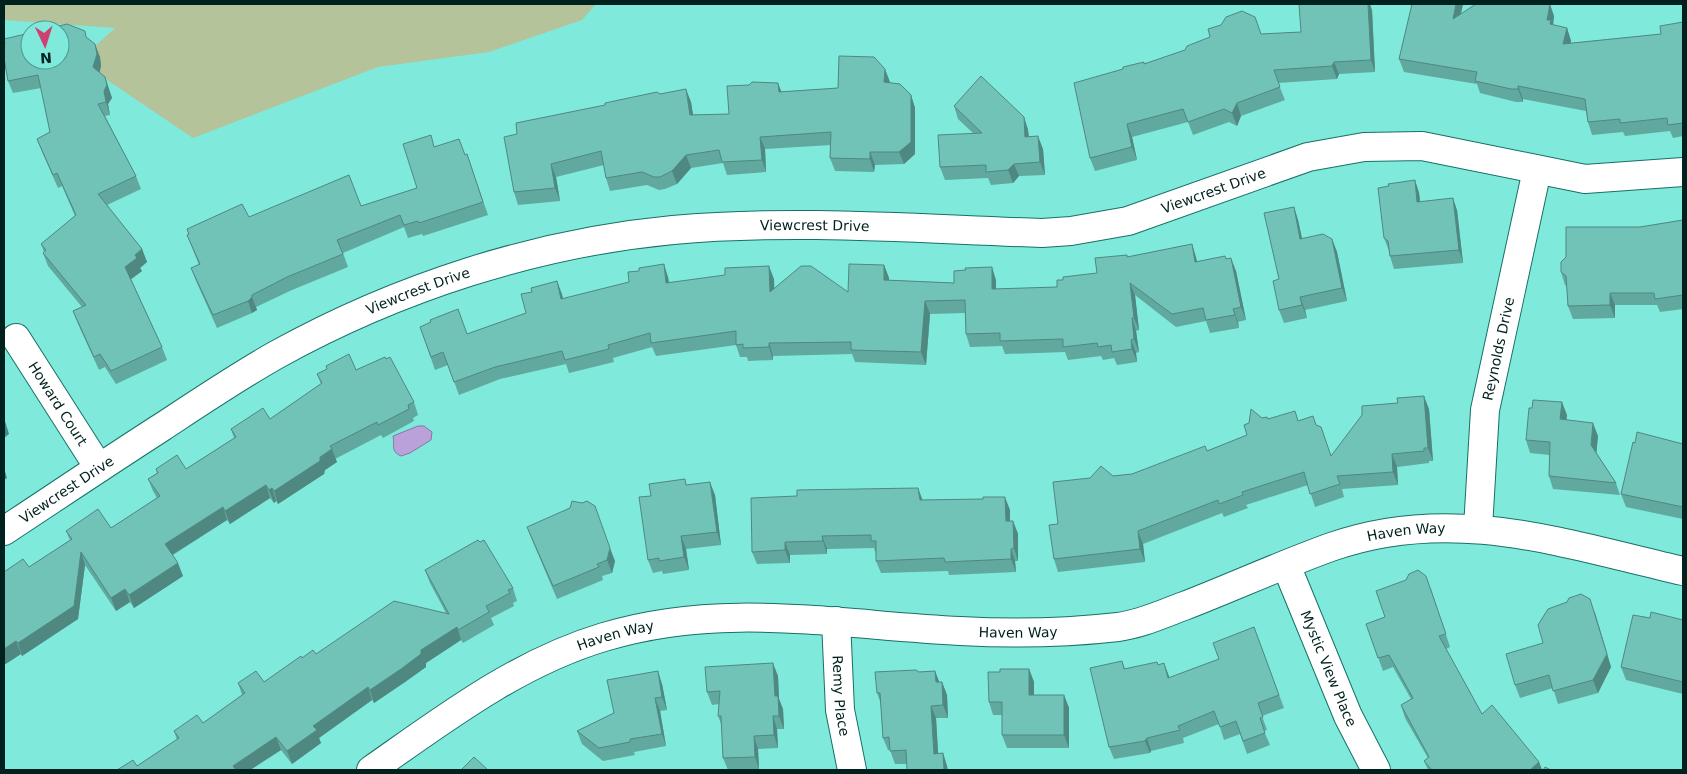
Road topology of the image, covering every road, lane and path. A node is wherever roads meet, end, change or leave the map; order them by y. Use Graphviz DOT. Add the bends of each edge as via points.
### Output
graph roads {
  1 [pos="1537,170"];
  2 [pos="1683,172"];
  3 [pos="16,338"];
  4 [pos="99,468"];
  5 [pos="1478,528"];
  6 [pos="4,531"];
  7 [pos="1286,565"];
  8 [pos="1683,571"];
  9 [pos="836,621"];
  10 [pos="372,770"];
  11 [pos="852,770"];
  12 [pos="1376,770"];
  1 -- 2 [label="street, Viewcrest Drive" via="1585,179"];
  1 -- 4 [label="street, Viewcrest Drive" via="1422,146 1364,147 1308,157 1128,221 1071,231 779,224 671,230 560,248 472,272 370,308 238,377"];
  1 -- 5 [label="street, Reynolds Drive" via="1484,410"];
  3 -- 4 [label="street, Howard Court"];
  4 -- 6 [label="street, Viewcrest Drive"];
  5 -- 7 [label="street, Haven Way" via="1409,530 1372,536"];
  5 -- 8 [label="street, Haven Way" via="1510,531"];
  7 -- 9 [label="street, Haven Way" via="1134,625 1064,633 960,631"];
  7 -- 12 [label="street, Mystic View Place" via="1348,716"];
  9 -- 10 [label="street, Haven Way" via="699,617 652,624 601,637 530,666 499,684"];
  9 -- 11 [label="street, Remy Place" via="840,710"];
}
